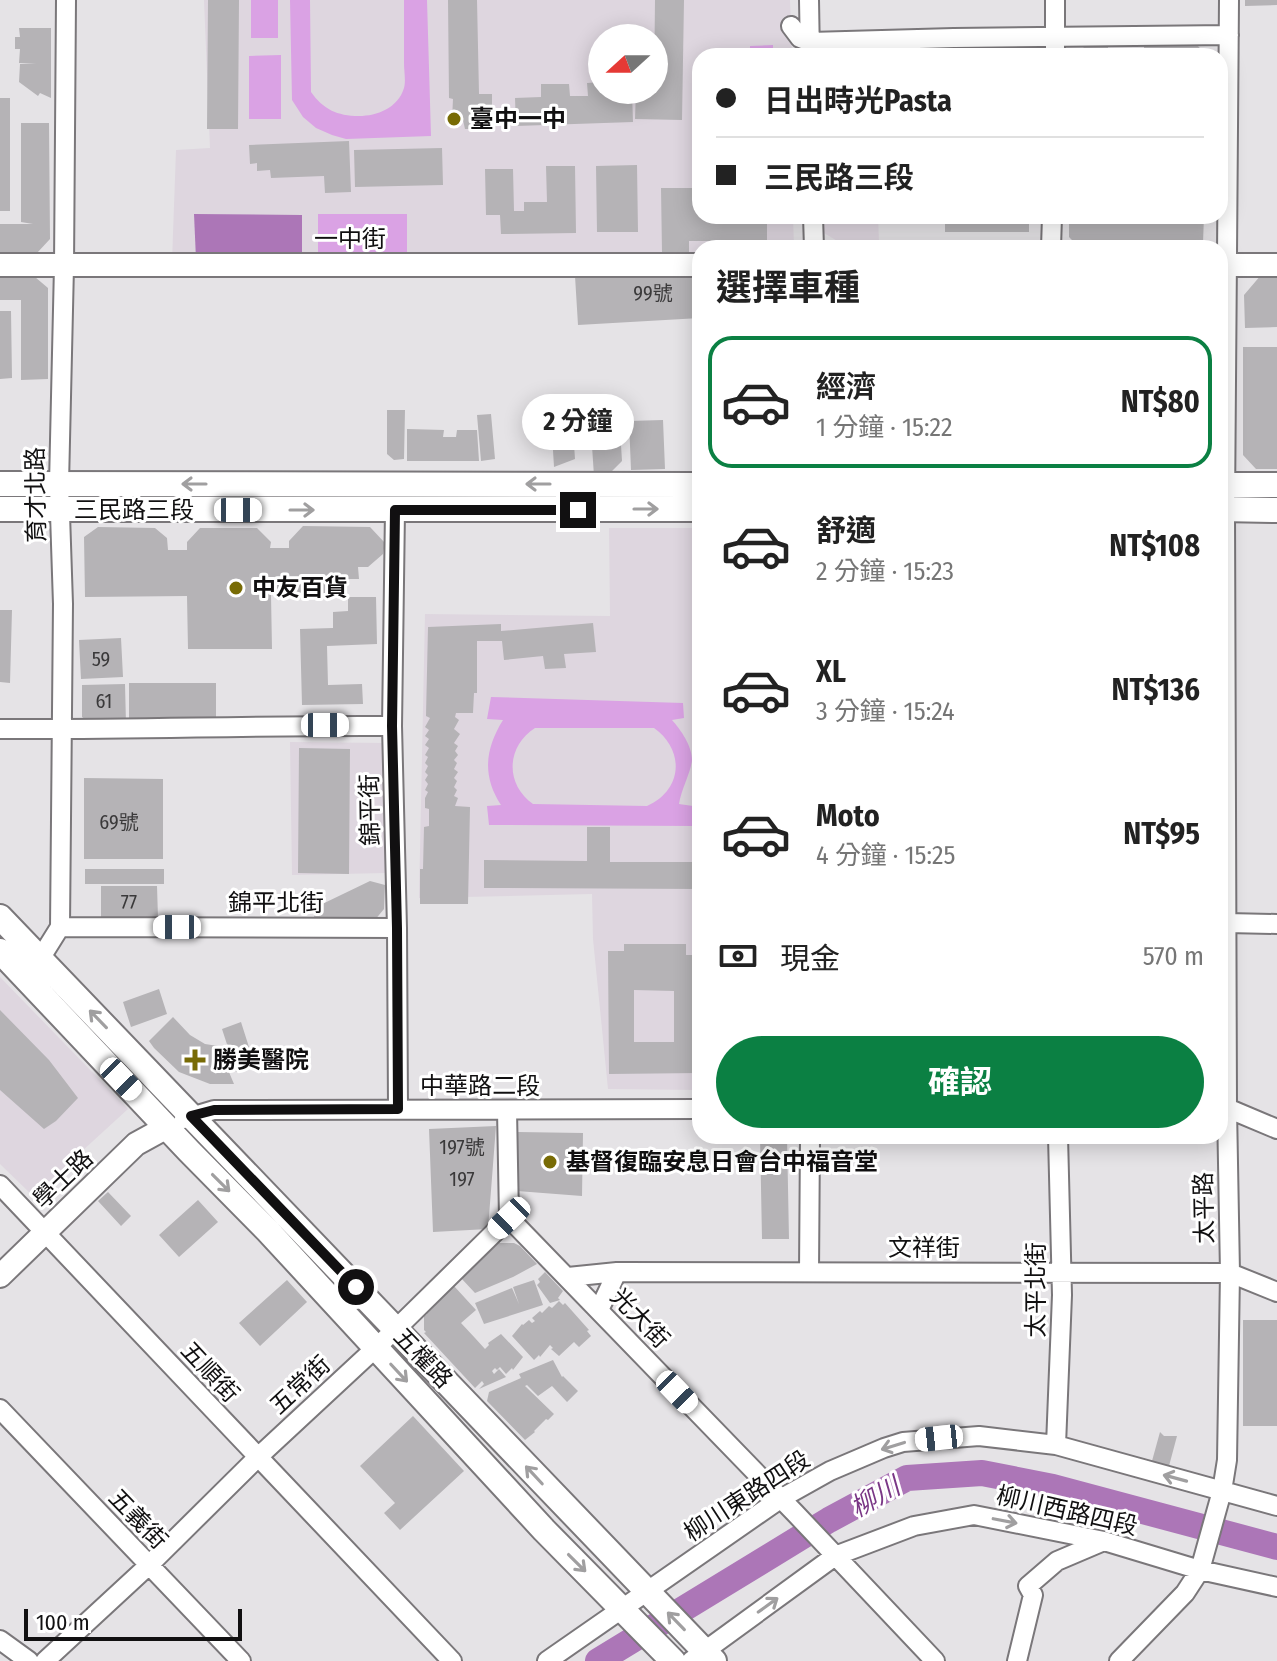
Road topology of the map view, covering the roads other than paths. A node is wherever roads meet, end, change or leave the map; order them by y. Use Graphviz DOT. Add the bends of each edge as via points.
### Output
graph roads {
  1 [pos="66,0"];
  2 [pos="809,0"];
  3 [pos="1055,0"];
  4 [pos="1229,0"];
  5 [pos="791,26"];
  6 [pos="1229,35"];
  7 [pos="1055,47"];
  8 [pos="809,48"];
  9 [pos="810,48"];
  10 [pos="932,48"];
  11 [pos="1228,73"];
  12 [pos="0,265"];
  13 [pos="692,265"];
  14 [pos="1228,265"];
  15 [pos="1277,265"];
  16 [pos="64,266"];
  17 [pos="0,484"];
  18 [pos="59,484"];
  19 [pos="692,485"];
  20 [pos="1277,485"];
  21 [pos="1228,496"];
  22 [pos="1228,498"];
  23 [pos="0,509"];
  24 [pos="692,509"];
  25 [pos="61,510"];
  26 [pos="395,510"];
  27 [pos="1277,510"];
  28 [pos="392,726"];
  29 [pos="0,729"];
  30 [pos="63,729"];
  31 [pos="0,917"];
  32 [pos="1228,923"];
  33 [pos="1277,924"];
  34 [pos="60,927"];
  35 [pos="397,928"];
  36 [pos="0,951"];
  37 [pos="40,958"];
  38 [pos="26,979"];
  39 [pos="398,1109"];
  40 [pos="692,1109"];
  41 [pos="507,1110"];
  42 [pos="1228,1110"];
  43 [pos="191,1116"];
  44 [pos="167,1127"];
  45 [pos="1277,1129"];
  46 [pos="810,1144"];
  47 [pos="1058,1144"];
  48 [pos="1225,1144"];
  49 [pos="0,1185"];
  50 [pos="509,1218"];
  51 [pos="45,1232"];
  52 [pos="617,1272"];
  53 [pos="809,1272"];
  54 [pos="1061,1272"];
  55 [pos="1230,1273"];
  56 [pos="0,1276"];
  57 [pos="568,1277"];
  58 [pos="1277,1292"];
  59 [pos="599,1310"];
  60 [pos="396,1329"];
  61 [pos="375,1348"];
  62 [pos="0,1409"];
  63 [pos="1056,1445"];
  64 [pos="257,1458"];
  65 [pos="1222,1491"];
  66 [pos="780,1499"];
  67 [pos="1277,1506"];
  68 [pos="1104,1541"];
  69 [pos="830,1551"];
  70 [pos="149,1565"];
  71 [pos="1200,1570"];
  72 [pos="1277,1587"];
  73 [pos="647,1591"];
  74 [pos="621,1608"];
  75 [pos="0,1640"];
  76 [pos="703,1658"];
  77 [pos="29,1661"];
  78 [pos="45,1661"];
  79 [pos="241,1661"];
  80 [pos="452,1661"];
  81 [pos="547,1661"];
  82 [pos="673,1661"];
  83 [pos="935,1661"];
  84 [pos="1017,1661"];
  85 [pos="1119,1661"];
  1 -- 16 [label="street, 育才北路"];
  2 -- 9 [label="street"];
  3 -- 7 [label="street"];
  4 -- 6 [label="street, 太平路"];
  5 -- 8 [label="street"];
  6 -- 7 [label="street"];
  6 -- 11 [label="street, 太平路"];
  7 -- 10 [label="street"];
  12 -- 16 [label="street, 一中街"];
  13 -- 16 [label="street, 一中街"];
  14 -- 15 [label="street"];
  16 -- 18 [label="street, 育才北路"];
  17 -- 18 [label="main road, 三民路三段"];
  19 -- 18 [label="main road, 三民路三段, one-way"];
  18 -- 25 [label="street, 育才北路"];
  20 -- 21 [label="main road"];
  22 -- 27 [label="main road"];
  23 -- 25 [label="main road, 三民路三段"];
  26 -- 24 [label="main road, 三民路三段, one-way"];
  25 -- 26 [label="main road, 三民路三段, one-way"];
  25 -- 30 [label="street, 育才北路"];
  26 -- 28 [label="street, 錦平街"];
  28 -- 30 [label="street"];
  28 -- 35 [label="street, 錦平街"];
  29 -- 30 [label="street"];
  30 -- 34 [label="street, 育才北路"];
  31 -- 37 [label="main road, 五權路"];
  32 -- 33 [label="street"];
  34 -- 35 [label="street, 錦平北街"];
  34 -- 37 [label="street"];
  35 -- 39 [label="street, 錦平街"];
  36 -- 38 [label="main road, 五權路"];
  37 -- 38 [label="street"];
  43 -- 37 [label="main road, 五權路, one-way"];
  38 -- 44 [label="main road, 五權路"];
  39 -- 41 [label="street, 中華路二段"];
  39 -- 43 [label="street, 中華路二段" via="214,1110"];
  40 -- 41 [label="street, 中華路二段"];
  41 -- 50 [label="street"];
  42 -- 45 [label="street"];
  43 -- 44 [label="street, 中華路二段"];
  43 -- 60 [label="main road, 五權路"];
  44 -- 51 [label="street, 學士路" via="136,1144"];
  44 -- 61 [label="main road, 五權路, one-way"];
  46 -- 53 [label="street"];
  47 -- 54 [label="street, 太平北街"];
  48 -- 55 [label="street, 太平路"];
  49 -- 51 [label="street, 五順街"];
  50 -- 57 [label="street, 光大街"];
  50 -- 60 [label="street, 五常街"];
  51 -- 56 [label="street, 學士路"];
  51 -- 64 [label="street, 五順街"];
  52 -- 53 [label="street, 文祥街"];
  52 -- 57 [label="street, 文祥街"];
  52 -- 59 [label="street"];
  53 -- 54 [label="street, 文祥街"];
  54 -- 55 [label="street, 文祥街"];
  54 -- 63 [label="street, 太平北街"];
  55 -- 58 [label="street, 文祥街"];
  55 -- 65 [label="street, 太平路"];
  57 -- 59 [label="street, 光大街"];
  59 -- 66 [label="street, 光大街"];
  60 -- 61 [label="street, 五常街"];
  73 -- 60 [label="main road, 五權路, one-way"];
  61 -- 64 [label="street, 五常街"];
  61 -- 74 [label="main road, 五權路, one-way"];
  62 -- 70 [label="street, 五義街"];
  65 -- 63 [label="street, 柳川東路四段, one-way"];
  63 -- 66 [label="street, 柳川東路四段, one-way" via="979,1436 903,1442 830,1471"];
  64 -- 70 [label="street, 五常街"];
  64 -- 80 [label="street, 五順街"];
  65 -- 67 [label="street, 柳川東路四段"];
  65 -- 71 [label="street, 太平路"];
  66 -- 69 [label="street, 光大街"];
  66 -- 73 [label="street, 柳川東路四段"];
  69 -- 68 [label="street, 柳川西路四段, one-way" via="974,1515"];
  68 -- 71 [label="street, 柳川西路四段"];
  68 -- 84 [label="street" via="1057,1561 1028,1586 1033,1595"];
  76 -- 69 [label="street, 柳川西路四段, one-way"];
  69 -- 83 [label="street, 光大街"];
  70 -- 78 [label="street, 五常街"];
  70 -- 79 [label="street, 五義街"];
  71 -- 72 [label="street, 柳川西路四段"];
  71 -- 85 [label="street, 太平路" via="1185,1593"];
  73 -- 74 [label="street, 柳川東路四段"];
  76 -- 73 [label="main road, 五權路, one-way"];
  74 -- 81 [label="street, 柳川東路四段"];
  74 -- 82 [label="main road, 五權路"];
  75 -- 77 [label="street"];
}
